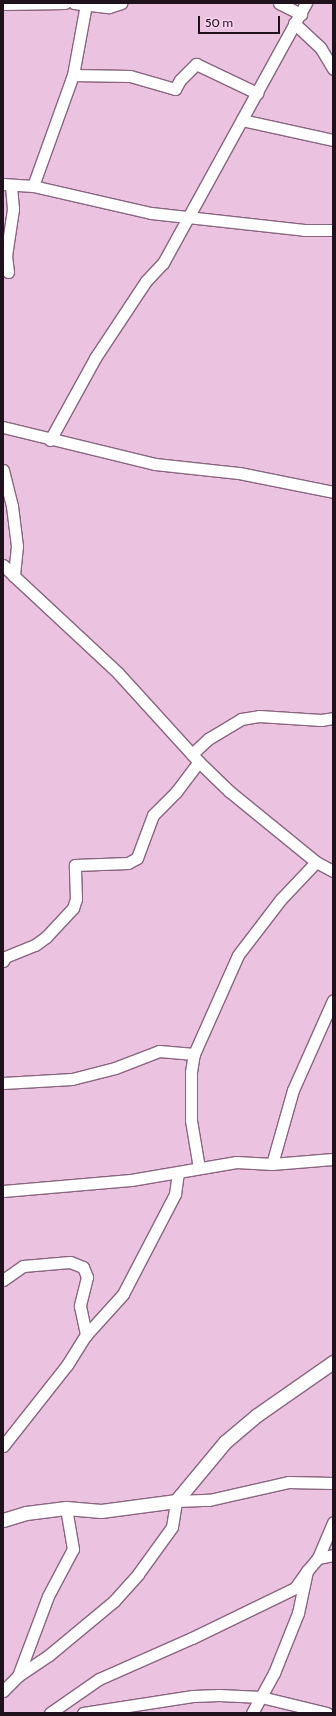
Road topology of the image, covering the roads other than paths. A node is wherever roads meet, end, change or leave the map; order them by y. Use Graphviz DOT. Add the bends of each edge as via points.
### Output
graph roads {
  1 [pos="65,3"];
  2 [pos="74,3"];
  3 [pos="121,3"];
  4 [pos="279,3"];
  5 [pos="306,3"];
  6 [pos="3,4"];
  7 [pos="86,4"];
  8 [pos="298,19"];
  9 [pos="333,69"];
  10 [pos="73,75"];
  11 [pos="257,93"];
  12 [pos="242,120"];
  13 [pos="333,140"];
  14 [pos="7,185"];
  15 [pos="33,186"];
  16 [pos="187,216"];
  17 [pos="333,230"];
  18 [pos="8,272"];
  19 [pos="3,427"];
  20 [pos="50,440"];
  21 [pos="3,470"];
  22 [pos="333,492"];
  23 [pos="3,565"];
  24 [pos="14,576"];
  25 [pos="3,579"];
  26 [pos="333,718"];
  27 [pos="321,720"];
  28 [pos="333,725"];
  29 [pos="196,758"];
  30 [pos="316,862"];
  31 [pos="333,871"];
  32 [pos="3,961"];
  33 [pos="333,1000"];
  34 [pos="194,1054"];
  35 [pos="3,1083"];
  36 [pos="333,1159"];
  37 [pos="272,1164"];
  38 [pos="199,1168"];
  39 [pos="178,1173"];
  40 [pos="3,1191"];
  41 [pos="3,1280"];
  42 [pos="86,1335"];
  43 [pos="333,1362"];
  44 [pos="3,1446"];
  45 [pos="333,1483"];
  46 [pos="176,1502"];
  47 [pos="66,1508"];
  48 [pos="3,1520"];
  49 [pos="333,1522"];
  50 [pos="333,1555"];
  51 [pos="318,1558"];
  52 [pos="307,1571"];
  53 [pos="18,1676"];
  54 [pos="3,1691"];
  55 [pos="261,1697"];
  56 [pos="50,1713"];
  57 [pos="84,1713"];
  58 [pos="252,1713"];
  59 [pos="327,1713"];
  1 -- 6 [label="street"];
  2 -- 7 [label="street"];
  3 -- 7 [label="street" via="109,7"];
  4 -- 8 [label="street"];
  5 -- 8 [label="street"];
  7 -- 10 [label="street"];
  8 -- 9 [label="street"];
  8 -- 11 [label="street"];
  10 -- 11 [label="street" via="130,76 175,89 196,64"];
  10 -- 15 [label="street"];
  11 -- 12 [label="street"];
  12 -- 13 [label="street"];
  12 -- 16 [label="street"];
  14 -- 15 [label="street"];
  14 -- 18 [label="street" via="13,209 6,256"];
  15 -- 16 [label="street" via="151,213"];
  16 -- 17 [label="street" via="304,230"];
  16 -- 20 [label="street" via="163,263 146,281 95,358"];
  19 -- 20 [label="street"];
  20 -- 22 [label="street" via="155,464 239,473"];
  21 -- 24 [label="street" via="12,506 17,546"];
  23 -- 24 [label="street"];
  24 -- 25 [label="street"];
  24 -- 29 [label="street" via="118,673"];
  26 -- 27 [label="street"];
  27 -- 28 [label="street"];
  27 -- 29 [label="street" via="259,716 241,719 217,733"];
  29 -- 30 [label="street"];
  29 -- 32 [label="street" via="176,792 153,815 136,858 128,863 74,865 76,899 73,908 46,938 36,945 5,957"];
  30 -- 31 [label="street"];
  30 -- 34 [label="street" via="281,899 238,955"];
  33 -- 37 [label="street" via="293,1090"];
  34 -- 35 [label="street" via="159,1051 115,1068 72,1079"];
  34 -- 38 [label="street" via="191,1072 191,1120"];
  36 -- 37 [label="street"];
  37 -- 38 [label="street" via="236,1162"];
  38 -- 39 [label="street"];
  39 -- 40 [label="street"];
  39 -- 42 [label="street" via="174,1194 124,1294"];
  41 -- 42 [label="street" via="23,1266 70,1262 83,1267 87,1277 80,1306"];
  42 -- 44 [label="street" via="67,1365"];
  43 -- 46 [label="main road" via="257,1415 225,1442"];
  45 -- 46 [label="street" via="288,1482 209,1500"];
  46 -- 47 [label="main road" via="101,1511"];
  46 -- 53 [label="street" via="172,1526 133,1580 114,1601 83,1628"];
  47 -- 48 [label="main road" via="26,1513"];
  47 -- 53 [label="street" via="73,1549 48,1596"];
  49 -- 51 [label="street"];
  50 -- 51 [label="street"];
  51 -- 52 [label="street"];
  52 -- 55 [label="street" via="298,1613 274,1673"];
  52 -- 56 [label="street" via="295,1588 99,1679"];
  53 -- 54 [label="street"];
  55 -- 57 [label="street" via="193,1696"];
  55 -- 58 [label="street"];
  55 -- 59 [label="street"];
}
